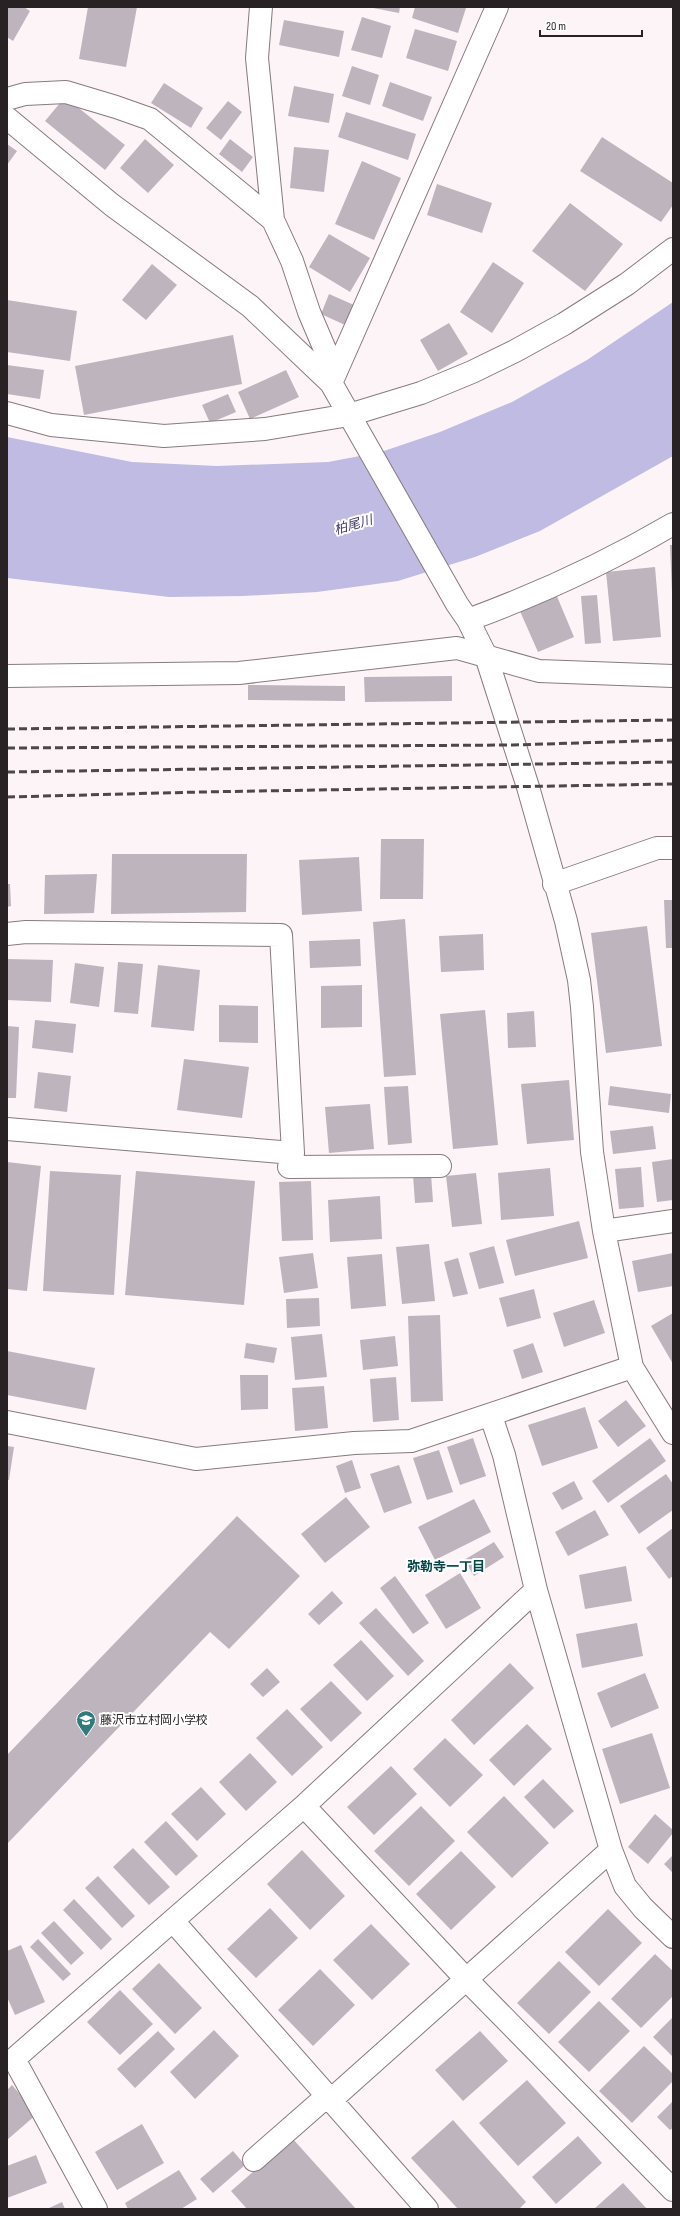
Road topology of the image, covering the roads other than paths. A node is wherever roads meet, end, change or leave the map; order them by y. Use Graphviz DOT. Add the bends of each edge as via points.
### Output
graph roads {
  1 [pos="260,7"];
  2 [pos="497,7"];
  3 [pos="7,99"];
  4 [pos="7,118"];
  5 [pos="273,220"];
  6 [pos="673,249"];
  7 [pos="333,378"];
  8 [pos="7,413"];
  9 [pos="351,418"];
  10 [pos="673,524"];
  11 [pos="463,612"];
  12 [pos="486,656"];
  13 [pos="7,676"];
  14 [pos="673,676"];
  15 [pos="673,848"];
  16 [pos="554,884"];
  17 [pos="7,934"];
  18 [pos="7,1129"];
  19 [pos="293,1153"];
  20 [pos="440,1166"];
  21 [pos="673,1221"];
  22 [pos="604,1232"];
  23 [pos="632,1367"];
  24 [pos="491,1416"];
  25 [pos="7,1422"];
  26 [pos="673,1433"];
  27 [pos="536,1590"];
  28 [pos="304,1806"];
  29 [pos="611,1850"];
  30 [pos="172,1921"];
  31 [pos="673,1937"];
  32 [pos="466,1979"];
  33 [pos="329,2098"];
  34 [pos="254,2160"];
  35 [pos="673,2190"];
  36 [pos="96,2209"];
  37 [pos="427,2209"];
  1 -- 5 [label="street" via="258,58"];
  2 -- 7 [label="street"];
  3 -- 5 [label="street" via="25,94 66,92 150,119"];
  4 -- 7 [label="street" via="112,205 250,306"];
  5 -- 7 [label="street" via="292,261"];
  6 -- 9 [label="street" via="627,284 515,351 421,393"];
  7 -- 9 [label="street"];
  8 -- 9 [label="street" via="51,425 164,436 265,429"];
  9 -- 11 [label="street"];
  10 -- 11 [label="street" via="635,546 523,600"];
  11 -- 12 [label="street"];
  12 -- 13 [label="street" via="457,648 239,673"];
  12 -- 14 [label="street" via="539,671"];
  12 -- 16 [label="street" via="528,787"];
  15 -- 16 [label="street" via="657,848"];
  16 -- 22 [label="street" via="566,921 579,980 592,1152"];
  17 -- 19 [label="street" via="26,932 281,935"];
  18 -- 19 [label="street"];
  19 -- 20 [label="street" via="289,1167"];
  21 -- 22 [label="street"];
  22 -- 23 [label="street"];
  23 -- 24 [label="street"];
  23 -- 26 [label="street"];
  24 -- 25 [label="street" via="410,1441 196,1459"];
  24 -- 27 [label="street" via="504,1455"];
  27 -- 28 [label="street"];
  27 -- 29 [label="street"];
  28 -- 30 [label="street"];
  28 -- 32 [label="street"];
  29 -- 31 [label="street" via="625,1886"];
  29 -- 32 [label="street"];
  30 -- 33 [label="street"];
  30 -- 36 [label="street" via="14,2059"];
  32 -- 33 [label="street"];
  32 -- 35 [label="street"];
  33 -- 34 [label="street"];
  33 -- 37 [label="street"];
}
